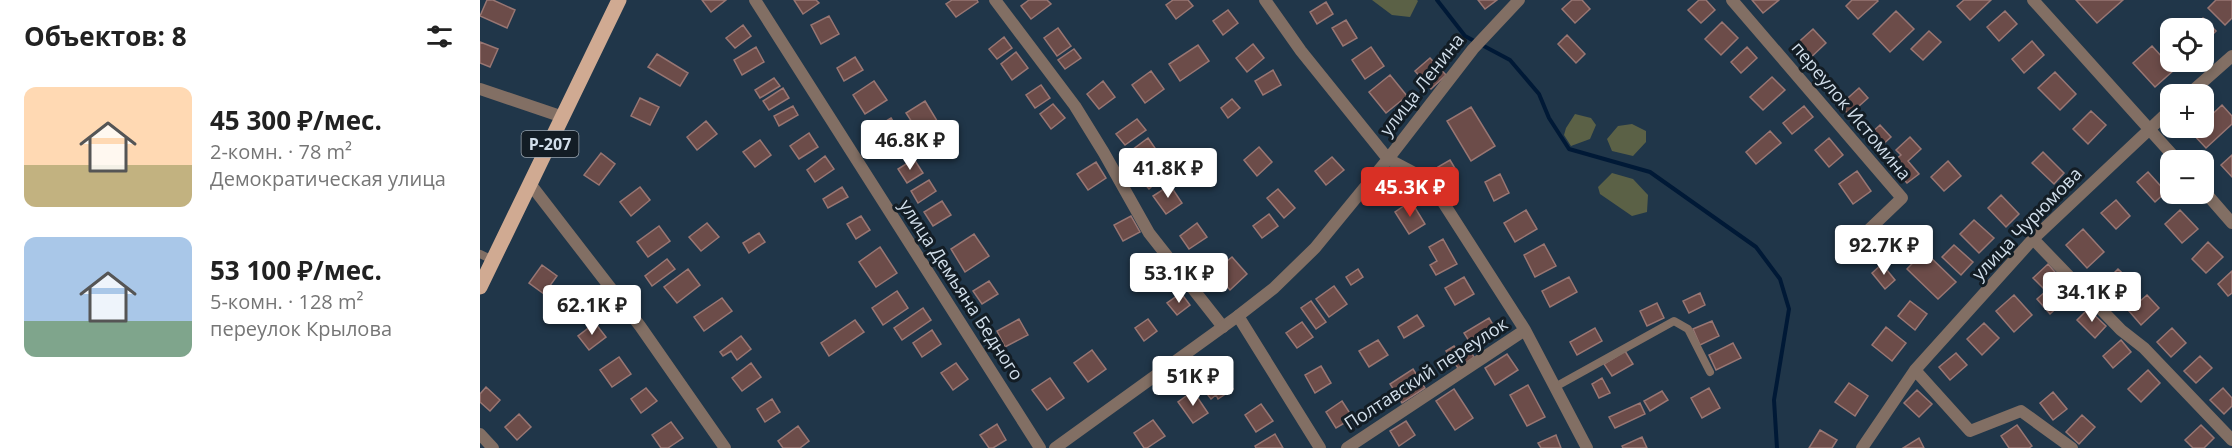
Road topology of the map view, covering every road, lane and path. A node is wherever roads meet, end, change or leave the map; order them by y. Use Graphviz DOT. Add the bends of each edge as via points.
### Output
graph roads {
  1 [pos="619,0"];
  2 [pos="755,0"];
  3 [pos="995,0"];
  4 [pos="1265,0"];
  5 [pos="1519,0"];
  6 [pos="1732,0"];
  7 [pos="2033,0"];
  8 [pos="2232,56"];
  9 [pos="2200,84"];
  10 [pos="480,89"];
  11 [pos="563,117"];
  12 [pos="2160,119"];
  13 [pos="2149,129"];
  14 [pos="2168,150"];
  15 [pos="1388,159"];
  16 [pos="531,185"];
  17 [pos="2214,202"];
  18 [pos="2232,223"];
  19 [pos="2033,239"];
  20 [pos="1857,241"];
  21 [pos="486,257"];
  22 [pos="480,287"];
  23 [pos="1238,316"];
  24 [pos="1223,327"];
  25 [pos="1525,330"];
  26 [pos="1915,370"];
  27 [pos="1710,372"];
  28 [pos="1555,387"];
  29 [pos="480,434"];
  30 [pos="2232,440"];
  31 [pos="494,448"];
  32 [pos="725,448"];
  33 [pos="1040,448"];
  34 [pos="1055,448"];
  35 [pos="1320,448"];
  36 [pos="1347,448"];
  37 [pos="1587,448"];
  38 [pos="1862,448"];
  39 [pos="2072,448"];
  1 -- 11 [label="main road, Р-207"];
  2 -- 33 [label="street, улица Демьяна Бедного"];
  3 -- 24 [label="street" via="1075,106 1149,233"];
  4 -- 15 [label="street"];
  5 -- 15 [label="street, улица Ленина" via="1473,49"];
  6 -- 20 [label="street, переулок Истомина" via="1902,198"];
  7 -- 13 [label="street"];
  8 -- 9 [label="street"];
  10 -- 11 [label="street"];
  11 -- 16 [label="main road, Р-207"];
  12 -- 13 [label="street, улица Чурюмова"];
  13 -- 14 [label="street"];
  13 -- 19 [label="street, улица Чурюмова"];
  15 -- 23 [label="street, улица Ленина" via="1315,248"];
  15 -- 25 [label="street" via="1422,177 1439,196"];
  16 -- 21 [label="main road, Р-207"];
  16 -- 32 [label="street" via="640,326"];
  17 -- 18 [label="street"];
  19 -- 26 [label="street, улица Чурюмова"];
  19 -- 30 [label="street"];
  21 -- 22 [label="main road, Р-207"];
  23 -- 24 [label="street, улица Ленина"];
  23 -- 35 [label="street"];
  24 -- 34 [label="street, улица Ленина"];
  25 -- 28 [label="street"];
  25 -- 36 [label="street, Полтавский переулок"];
  26 -- 38 [label="street, улица Чурюмова"];
  26 -- 39 [label="street" via="1970,430 2021,411"];
  27 -- 28 [label="lane" via="1688,329 1674,321"];
  28 -- 37 [label="street"];
  29 -- 31 [label="street"];
}
